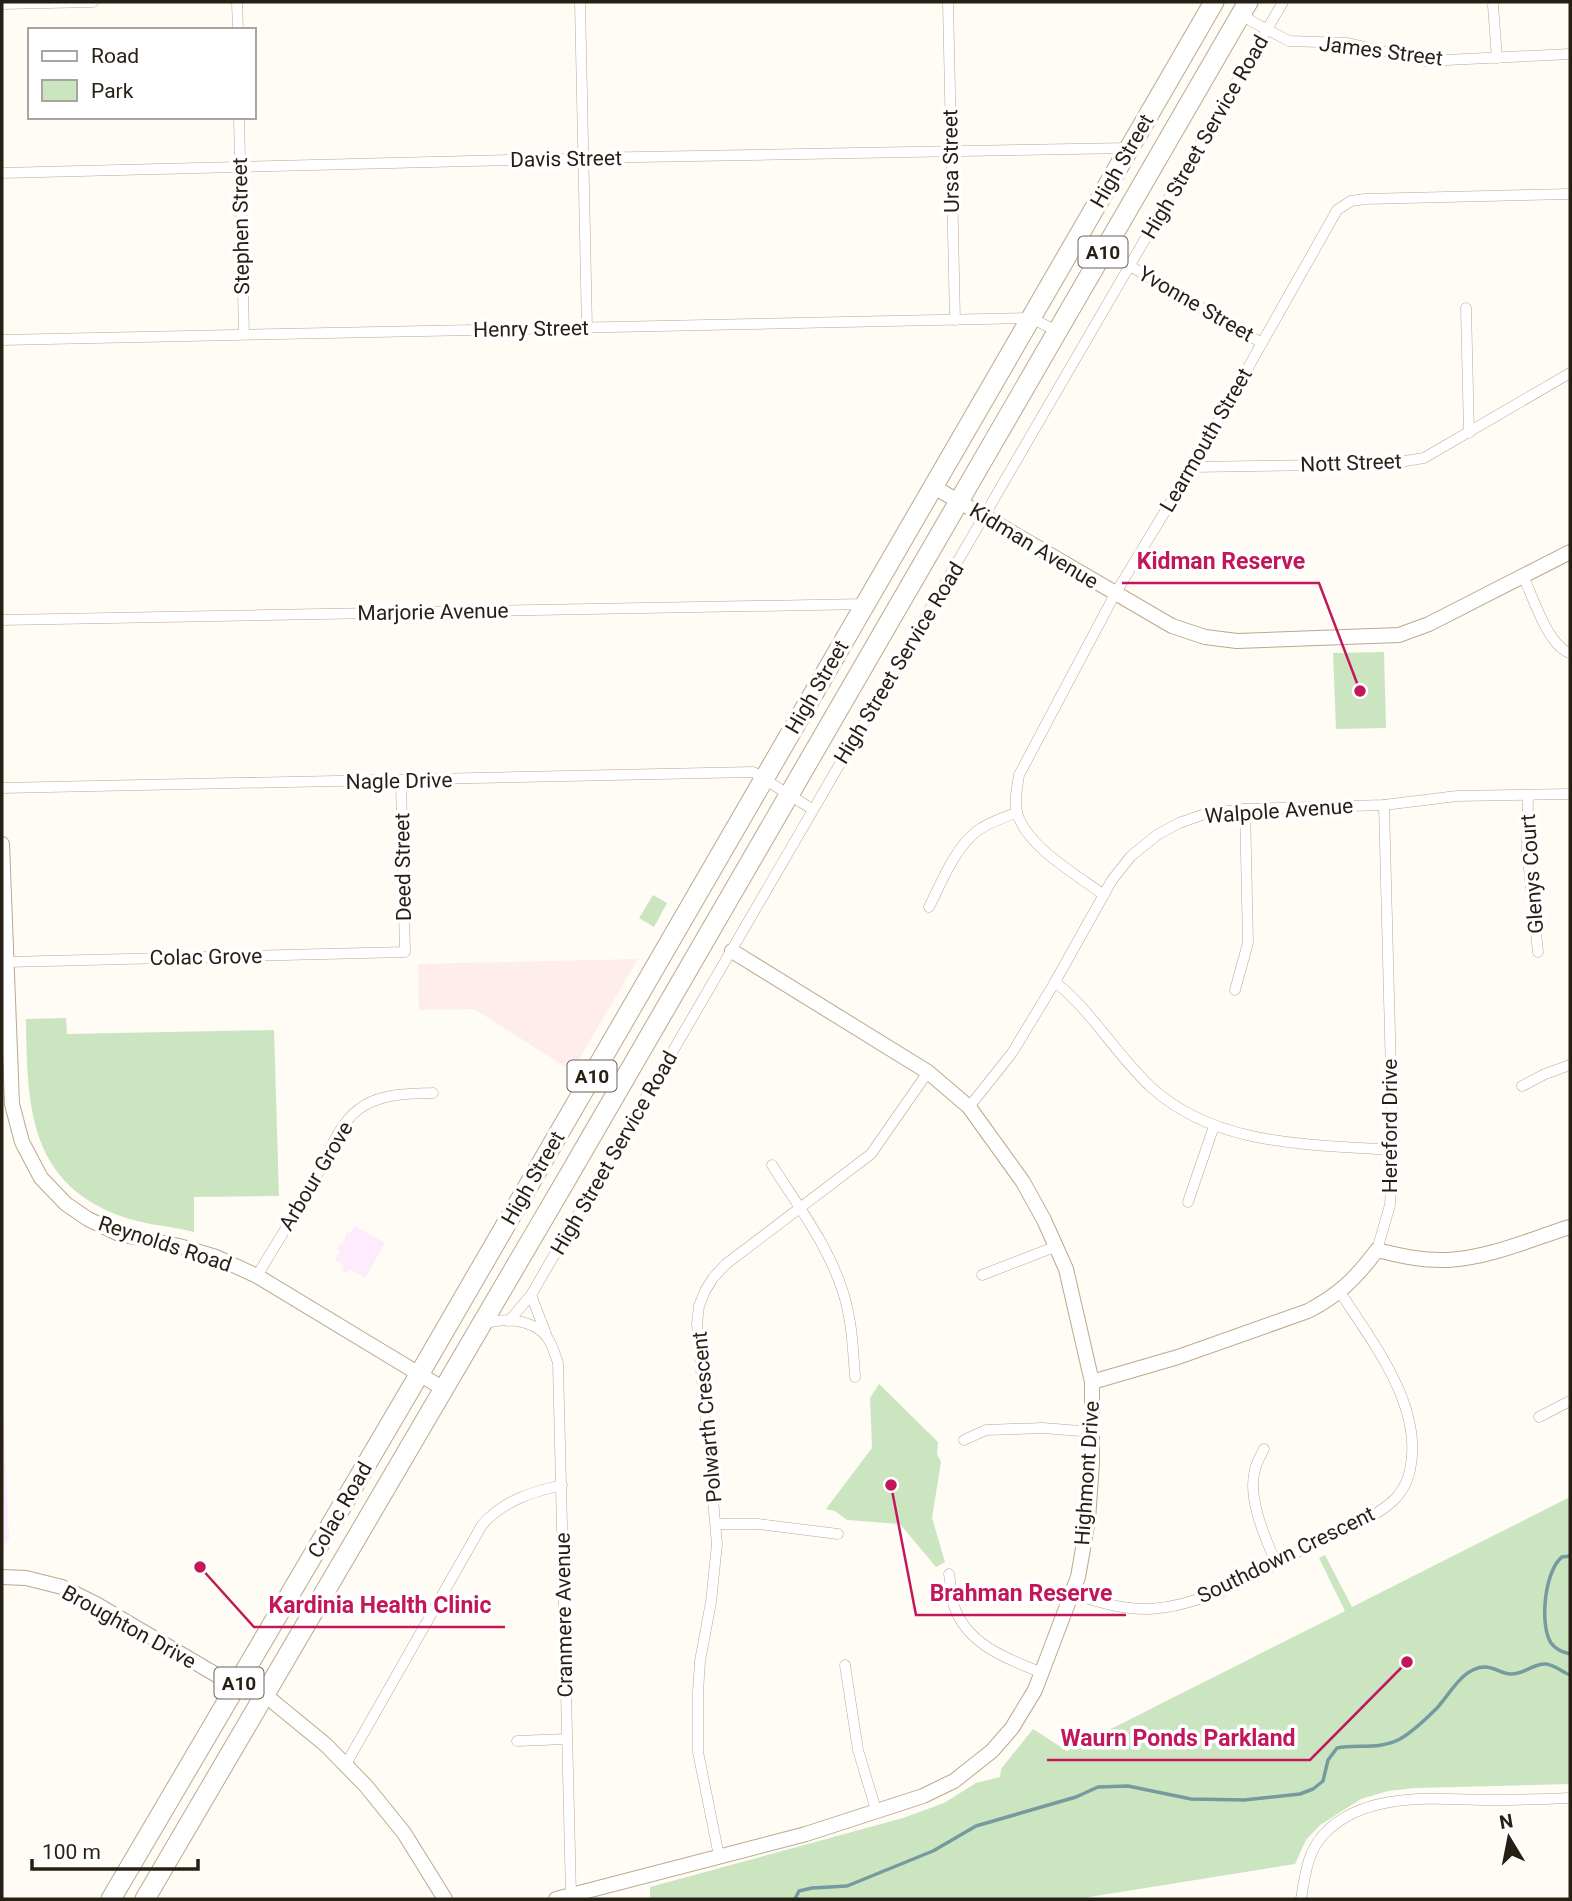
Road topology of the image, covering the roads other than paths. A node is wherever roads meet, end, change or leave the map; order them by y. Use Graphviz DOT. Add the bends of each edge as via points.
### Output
graph roads {
  1 [pos="93,2"];
  2 [pos="237,2"];
  3 [pos="579,2"];
  4 [pos="948,2"];
  5 [pos="1214,2"];
  6 [pos="1283,2"];
  7 [pos="2,4"];
  8 [pos="1241,5"];
  9 [pos="1493,5"];
  10 [pos="238,28"];
  11 [pos="1267,30"];
  12 [pos="1570,54"];
  13 [pos="1497,58"];
  14 [pos="239,119"];
  15 [pos="1130,148"];
  16 [pos="951,152"];
  17 [pos="584,158"];
  18 [pos="240,168"];
  19 [pos="2,173"];
  20 [pos="1570,194"];
  21 [pos="1130,265"];
  22 [pos="1466,308"];
  23 [pos="1031,318"];
  24 [pos="954,320"];
  25 [pos="587,328"];
  26 [pos="1057,331"];
  27 [pos="244,334"];
  28 [pos="2,340"];
  29 [pos="1262,343"];
  30 [pos="1570,373"];
  31 [pos="1469,433"];
  32 [pos="1192,467"];
  33 [pos="934,486"];
  34 [pos="959,502"];
  35 [pos="985,518"];
  36 [pos="1570,552"];
  37 [pos="1522,576"];
  38 [pos="1115,594"];
  39 [pos="865,604"];
  40 [pos="2,620"];
  41 [pos="1570,653"];
  42 [pos="764,778"];
  43 [pos="401,781"];
  44 [pos="2,788"];
  45 [pos="1570,794"];
  46 [pos="790,795"];
  47 [pos="1528,796"];
  48 [pos="1384,804"];
  49 [pos="812,809"];
  50 [pos="1245,809"];
  51 [pos="1017,812"];
  52 [pos="2,844"];
  53 [pos="2,890"];
  54 [pos="1104,895"];
  55 [pos="929,907"];
  56 [pos="732,951"];
  57 [pos="405,952"];
  58 [pos="1538,952"];
  59 [pos="6,961"];
  60 [pos="1055,982"];
  61 [pos="1235,990"];
  62 [pos="1570,1065"];
  63 [pos="928,1072"];
  64 [pos="1522,1086"];
  65 [pos="433,1093"];
  66 [pos="969,1107"];
  67 [pos="1214,1126"];
  68 [pos="1394,1150"];
  69 [pos="772,1165"];
  70 [pos="1188,1202"];
  71 [pos="800,1208"];
  72 [pos="1570,1227"];
  73 [pos="1057,1246"];
  74 [pos="1377,1251"];
  75 [pos="982,1275"];
  76 [pos="257,1276"];
  77 [pos="1340,1292"];
  78 [pos="531,1295"];
  79 [pos="509,1321"];
  80 [pos="482,1324"];
  81 [pos="547,1338"];
  82 [pos="420,1373"];
  83 [pos="855,1377"];
  84 [pos="1092,1382"];
  85 [pos="444,1389"];
  86 [pos="1570,1401"];
  87 [pos="1539,1417"];
  88 [pos="1093,1432"];
  89 [pos="964,1440"];
  90 [pos="1264,1449"];
  91 [pos="562,1485"];
  92 [pos="716,1524"];
  93 [pos="838,1534"];
  94 [pos="1276,1563"];
  95 [pos="949,1574"];
  96 [pos="2,1577"];
  97 [pos="1072,1594"];
  98 [pos="845,1665"];
  99 [pos="1042,1673"];
  100 [pos="252,1691"];
  101 [pos="566,1739"];
  102 [pos="517,1741"];
  103 [pos="345,1764"];
  104 [pos="1570,1798"];
  105 [pos="876,1810"];
  106 [pos="719,1856"];
  107 [pos="563,1897"];
  108 [pos="111,1899"];
  109 [pos="145,1899"];
  110 [pos="445,1899"];
  111 [pos="1301,1899"];
  1 -- 7 [label="street"];
  2 -- 10 [label="street"];
  3 -- 17 [label="street"];
  4 -- 16 [label="street, Ursa Street"];
  5 -- 15 [label="highway, High Street / A10"];
  6 -- 11 [label="street, High Street Service Road"];
  8 -- 11 [label="street, James Street" via="1251,21"];
  8 -- 26 [label="highway, High Street / A10"];
  9 -- 13 [label="street"];
  11 -- 13 [label="street, James Street" via="1293,42 1348,43 1425,61"];
  11 -- 21 [label="street, High Street Service Road"];
  12 -- 13 [label="street, James Street"];
  14 -- 18 [label="street, Stephen Street"];
  15 -- 16 [label="street, Davis Street"];
  15 -- 23 [label="highway, High Street / A10"];
  16 -- 17 [label="street, Davis Street"];
  16 -- 24 [label="street, Ursa Street"];
  17 -- 18 [label="street, Davis Street"];
  17 -- 25 [label="street"];
  18 -- 19 [label="street, Davis Street"];
  18 -- 27 [label="street, Stephen Street"];
  20 -- 29 [label="street, Learmouth Street" via="1365,199 1343,204"];
  21 -- 29 [label="street, Yvonne Street"];
  21 -- 35 [label="street, High Street Service Road"];
  22 -- 31 [label="street"];
  23 -- 24 [label="street, Henry Street"];
  23 -- 26 [label="street, Henry Street"];
  23 -- 33 [label="highway, High Street / A10"];
  24 -- 25 [label="street, Henry Street"];
  25 -- 27 [label="street, Henry Street"];
  26 -- 34 [label="highway, High Street / A10"];
  27 -- 28 [label="street, Henry Street"];
  29 -- 32 [label="street, Learmouth Street"];
  30 -- 31 [label="street, Nott Street"];
  31 -- 32 [label="street, Nott Street" via="1424,458 1408,461"];
  32 -- 38 [label="street, Learmouth Street"];
  33 -- 34 [label="street, Kidman Avenue"];
  33 -- 39 [label="highway, High Street / A10"];
  34 -- 35 [label="street, Kidman Avenue"];
  34 -- 46 [label="highway, High Street / A10"];
  35 -- 38 [label="street, Kidman Avenue"];
  35 -- 49 [label="street, High Street Service Road"];
  36 -- 37 [label="street, Kidman Avenue"];
  37 -- 38 [label="street, Kidman Avenue" via="1429,624 1382,637 1237,641 1205,637 1172,626"];
  37 -- 41 [label="street" via="1552,638"];
  38 -- 51 [label="street, Learmouth Street" via="1018,775"];
  39 -- 40 [label="street, Marjorie Avenue"];
  39 -- 42 [label="highway, High Street / A10"];
  42 -- 43 [label="street, Nagle Drive" via="753,772"];
  42 -- 46 [label="street, Nagle Drive"];
  42 -- 82 [label="highway, High Street / A10"];
  43 -- 44 [label="street, Nagle Drive"];
  43 -- 57 [label="street, Deed Street"];
  45 -- 47 [label="street, Walpole Avenue"];
  46 -- 49 [label="street"];
  46 -- 80 [label="highway, High Street / A10"];
  47 -- 48 [label="street, Walpole Avenue" via="1457,796"];
  47 -- 58 [label="street, Glenys Court" via="1527,850"];
  48 -- 50 [label="street, Walpole Avenue"];
  48 -- 68 [label="street, Hereford Drive"];
  49 -- 56 [label="street, High Street Service Road"];
  50 -- 54 [label="street, Walpole Avenue" via="1205,814 1157,835 1131,856"];
  50 -- 61 [label="street" via="1248,943"];
  51 -- 54 [label="street" via="1043,850"];
  51 -- 55 [label="street" via="968,839"];
  52 -- 53 [label="street, Reynolds Road"];
  53 -- 59 [label="street, Reynolds Road"];
  54 -- 60 [label="street, Walpole Avenue"];
  56 -- 63 [label="street, Highmont Drive"];
  56 -- 78 [label="street, High Street Service Road"];
  57 -- 59 [label="street, Colac Grove"];
  59 -- 76 [label="street, Reynolds Road" via="12,1104 22,1142 41,1178 66,1204 119,1234 216,1257"];
  60 -- 66 [label="street, Walpole Avenue" via="1012,1053"];
  60 -- 67 [label="street" via="1152,1088"];
  62 -- 64 [label="street"];
  63 -- 66 [label="street, Highmont Drive"];
  63 -- 71 [label="street, Polwarth Crescent" via="871,1154"];
  65 -- 76 [label="street, Arbour Grove" via="385,1096 353,1114"];
  66 -- 73 [label="street, Highmont Drive" via="1023,1182"];
  67 -- 68 [label="street" via="1290,1143"];
  67 -- 70 [label="street"];
  68 -- 74 [label="street, Hereford Drive" via="1390,1205"];
  69 -- 71 [label="street"];
  71 -- 83 [label="street" via="827,1252 844,1293"];
  71 -- 92 [label="street, Polwarth Crescent" via="726,1264 699,1306 698,1347"];
  72 -- 74 [label="street" via="1481,1255 1449,1260"];
  73 -- 75 [label="street"];
  73 -- 84 [label="street, Highmont Drive"];
  74 -- 77 [label="street, Hereford Drive"];
  76 -- 82 [label="street, Reynolds Road"];
  77 -- 84 [label="street, Hereford Drive" via="1308,1311 1238,1338"];
  77 -- 94 [label="street, Southdown Crescent" via="1404,1401 1412,1447 1410,1473 1385,1507"];
  78 -- 79 [label="street, High Street Service Road"];
  78 -- 81 [label="street, Cranmere Avenue"];
  79 -- 80 [label="street"];
  79 -- 81 [label="street" via="537,1328"];
  80 -- 85 [label="highway, High Street / A10"];
  81 -- 91 [label="street, Cranmere Avenue" via="560,1377"];
  82 -- 85 [label="street, Reynolds Road"];
  82 -- 100 [label="highway, Colac Road / A10"];
  84 -- 88 [label="street, Highmont Drive"];
  85 -- 100 [label="highway, Colac Road / A10"];
  86 -- 87 [label="street"];
  88 -- 89 [label="street" via="986,1430"];
  88 -- 97 [label="street, Highmont Drive" via="1088,1520"];
  90 -- 94 [label="street" via="1254,1471 1255,1498 1261,1528"];
  91 -- 101 [label="street, Cranmere Avenue"];
  91 -- 103 [label="street" via="518,1498 482,1525"];
  92 -- 93 [label="street"];
  92 -- 106 [label="street, Polwarth Crescent" via="715,1574 700,1661 698,1752"];
  94 -- 97 [label="street, Southdown Crescent" via="1194,1600 1149,1609"];
  95 -- 99 [label="street" via="955,1607 969,1633 1001,1656"];
  96 -- 100 [label="street, Broughton Drive" via="62,1587"];
  97 -- 99 [label="street, Highmont Drive"];
  98 -- 105 [label="street" via="858,1750"];
  99 -- 105 [label="street, Highmont Drive" via="1013,1728 974,1766 932,1792"];
  100 -- 103 [label="street, Broughton Drive" via="297,1719"];
  100 -- 108 [label="highway, Colac Road / A10"];
  100 -- 109 [label="highway, Colac Road / A10"];
  101 -- 102 [label="street"];
  101 -- 107 [label="street, Cranmere Avenue"];
  103 -- 110 [label="street, Broughton Drive" via="404,1833"];
  104 -- 111 [label="street" via="1407,1801 1358,1811 1332,1827 1316,1846"];
  105 -- 106 [label="street, Highmont Drive"];
  106 -- 107 [label="street, Highmont Drive"];
}
